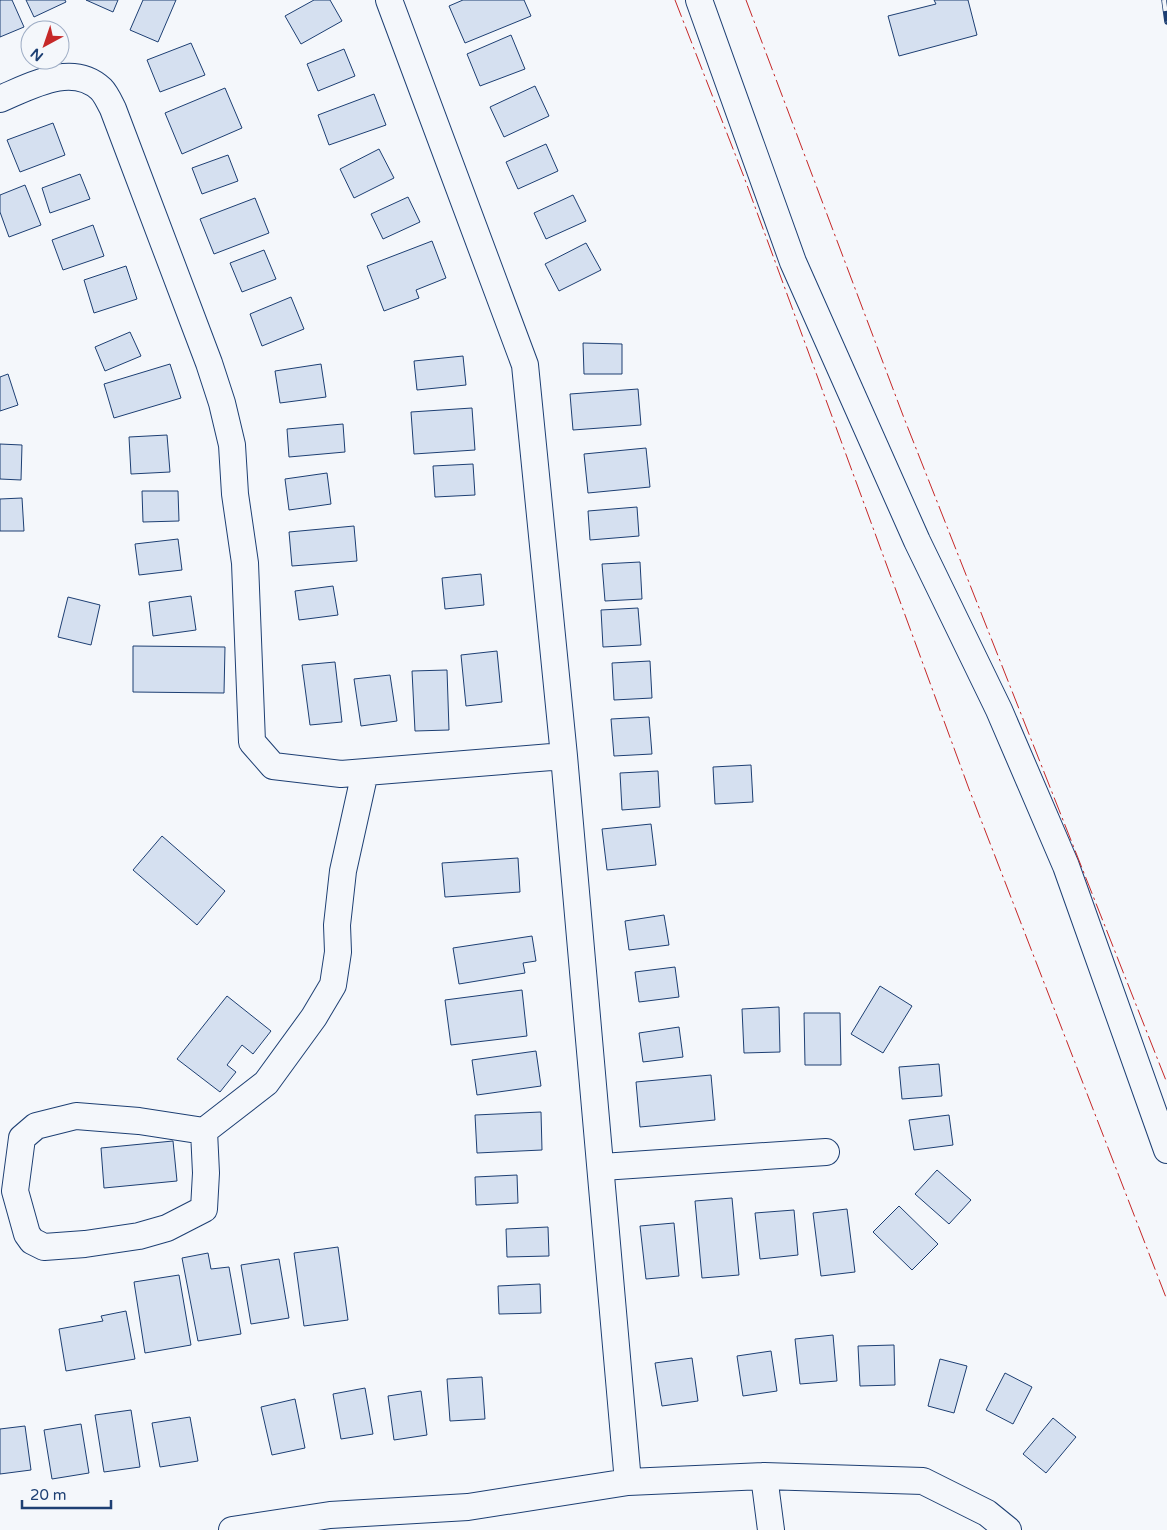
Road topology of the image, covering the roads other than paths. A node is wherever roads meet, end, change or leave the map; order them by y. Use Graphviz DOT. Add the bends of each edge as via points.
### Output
graph roads {
  1 [pos="389,0"];
  2 [pos="699,0"];
  3 [pos="0,99"];
  4 [pos="564,756"];
  5 [pos="365,772"];
  6 [pos="204,1131"];
  7 [pos="1167,1150"];
  8 [pos="826,1152"];
  9 [pos="602,1167"];
  10 [pos="764,1476"];
  11 [pos="628,1482"];
  12 [pos="469,1518"];
  13 [pos="232,1530"];
  14 [pos="771,1530"];
  15 [pos="1008,1530"];
  1 -- 4 [label="street" via="525,365"];
  2 -- 7 [label="street" via="793,262 917,541 999,710 1066,866"];
  3 -- 5 [label="street" via="64,76 83,78 102,90 113,109 209,363 232,445 245,563 252,742 273,766 332,774"];
  4 -- 5 [label="street"];
  4 -- 9 [label="street"];
  5 -- 6 [label="street" via="343,871 333,984 314,1017 266,1083"];
  6 -- 6 [label="street" via="76,1116 36,1126 22,1138 14,1191 27,1234 32,1242 44,1247 85,1244 138,1236 167,1228 199,1213 205,1205"];
  8 -- 9 [label="street"];
  9 -- 11 [label="street"];
  10 -- 11 [label="street"];
  10 -- 14 [label="street"];
  10 -- 15 [label="street" via="924,1482 987,1513"];
  11 -- 12 [label="street"];
  12 -- 13 [label="street" via="330,1515"];
}
